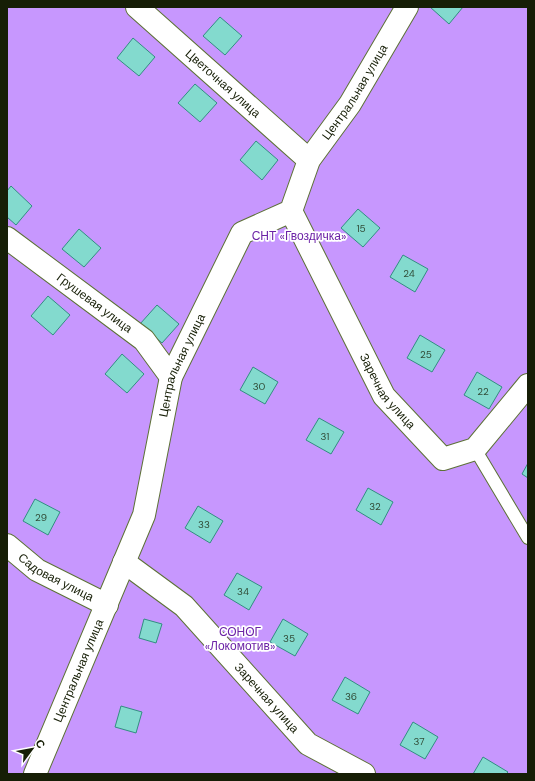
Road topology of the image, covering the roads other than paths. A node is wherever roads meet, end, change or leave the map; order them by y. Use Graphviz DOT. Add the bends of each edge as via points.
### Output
graph roads {
  1 [pos="137,7"];
  2 [pos="407,7"];
  3 [pos="309,160"];
  4 [pos="291,211"];
  5 [pos="7,238"];
  6 [pos="171,378"];
  7 [pos="528,385"];
  8 [pos="475,450"];
  9 [pos="528,538"];
  10 [pos="7,545"];
  11 [pos="124,562"];
  12 [pos="107,605"];
  13 [pos="35,774"];
  14 [pos="364,774"];
  1 -- 3 [label="street, Цветочная улица"];
  2 -- 3 [label="street, Центральная улица" via="350,104"];
  3 -- 4 [label="street, Центральная улица"];
  4 -- 6 [label="street, Центральная улица" via="242,233"];
  4 -- 8 [label="street, Заречная улица" via="384,396 443,459"];
  5 -- 6 [label="street, Грушевая улица" via="144,340"];
  6 -- 11 [label="street, Центральная улица" via="144,515"];
  7 -- 8 [label="street"];
  8 -- 9 [label="lane"];
  10 -- 12 [label="street, Садовая улица" via="37,570"];
  11 -- 12 [label="street, Центральная улица"];
  11 -- 14 [label="street, Заречная улица" via="184,606 308,744"];
  12 -- 13 [label="street, Центральная улица"];
}
